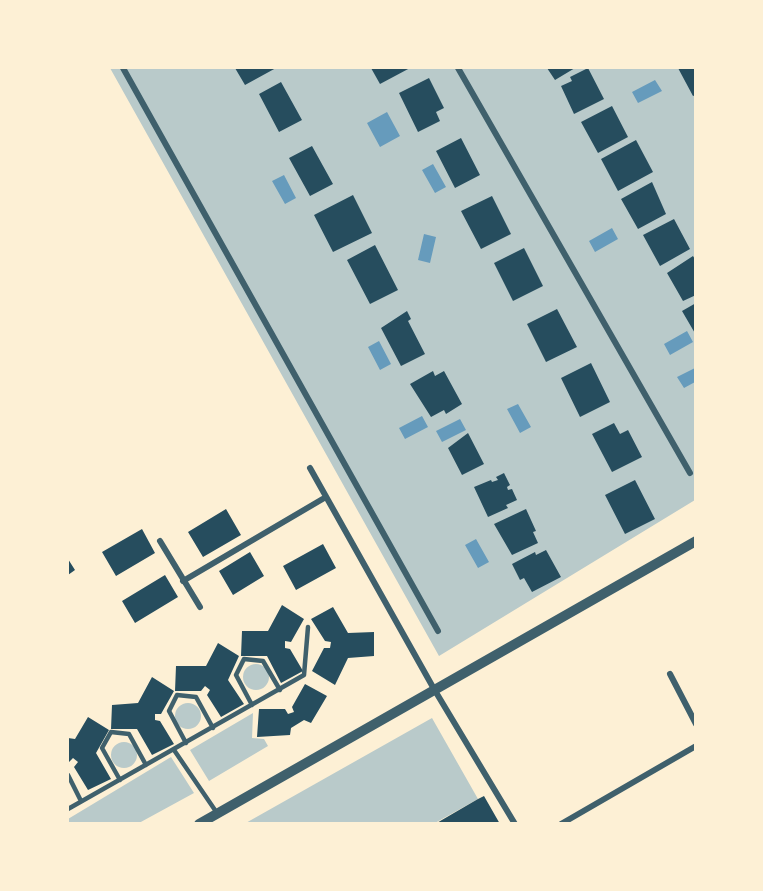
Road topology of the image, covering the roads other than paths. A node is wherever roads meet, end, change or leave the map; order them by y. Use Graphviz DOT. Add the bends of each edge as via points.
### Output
graph roads {
  1 [pos="123,68"];
  2 [pos="458,68"];
  3 [pos="310,468"];
  4 [pos="690,473"];
  5 [pos="326,497"];
  6 [pos="160,541"];
  7 [pos="696,541"];
  8 [pos="183,580"];
  9 [pos="200,607"];
  10 [pos="308,627"];
  11 [pos="438,631"];
  12 [pos="670,674"];
  13 [pos="434,689"];
  14 [pos="280,690"];
  15 [pos="252,705"];
  16 [pos="696,724"];
  17 [pos="213,728"];
  18 [pos="186,743"];
  19 [pos="696,746"];
  20 [pos="174,750"];
  21 [pos="146,765"];
  22 [pos="68,775"];
  23 [pos="120,780"];
  24 [pos="81,801"];
  25 [pos="68,809"];
  26 [pos="217,813"];
  27 [pos="199,824"];
  28 [pos="514,824"];
  29 [pos="561,824"];
  1 -- 11 [label="street"];
  2 -- 4 [label="street"];
  3 -- 5 [label="street"];
  5 -- 8 [label="street"];
  5 -- 13 [label="street"];
  6 -- 8 [label="street"];
  7 -- 13 [label="street"];
  8 -- 9 [label="street"];
  10 -- 14 [label="lane" via="304,675"];
  12 -- 16 [label="street"];
  13 -- 26 [label="street"];
  13 -- 28 [label="street"];
  14 -- 15 [label="lane"];
  14 -- 15 [label="lane" via="263,661 244,658 236,675"];
  15 -- 17 [label="lane"];
  17 -- 18 [label="lane"];
  17 -- 18 [label="lane" via="196,697 177,695 169,711"];
  18 -- 20 [label="lane"];
  19 -- 29 [label="street"];
  20 -- 21 [label="lane"];
  20 -- 26 [label="lane"];
  21 -- 23 [label="lane"];
  21 -- 23 [label="lane" via="129,734 111,732 102,748"];
  22 -- 24 [label="lane"];
  23 -- 24 [label="lane"];
  24 -- 25 [label="lane"];
  26 -- 27 [label="street"];
}
